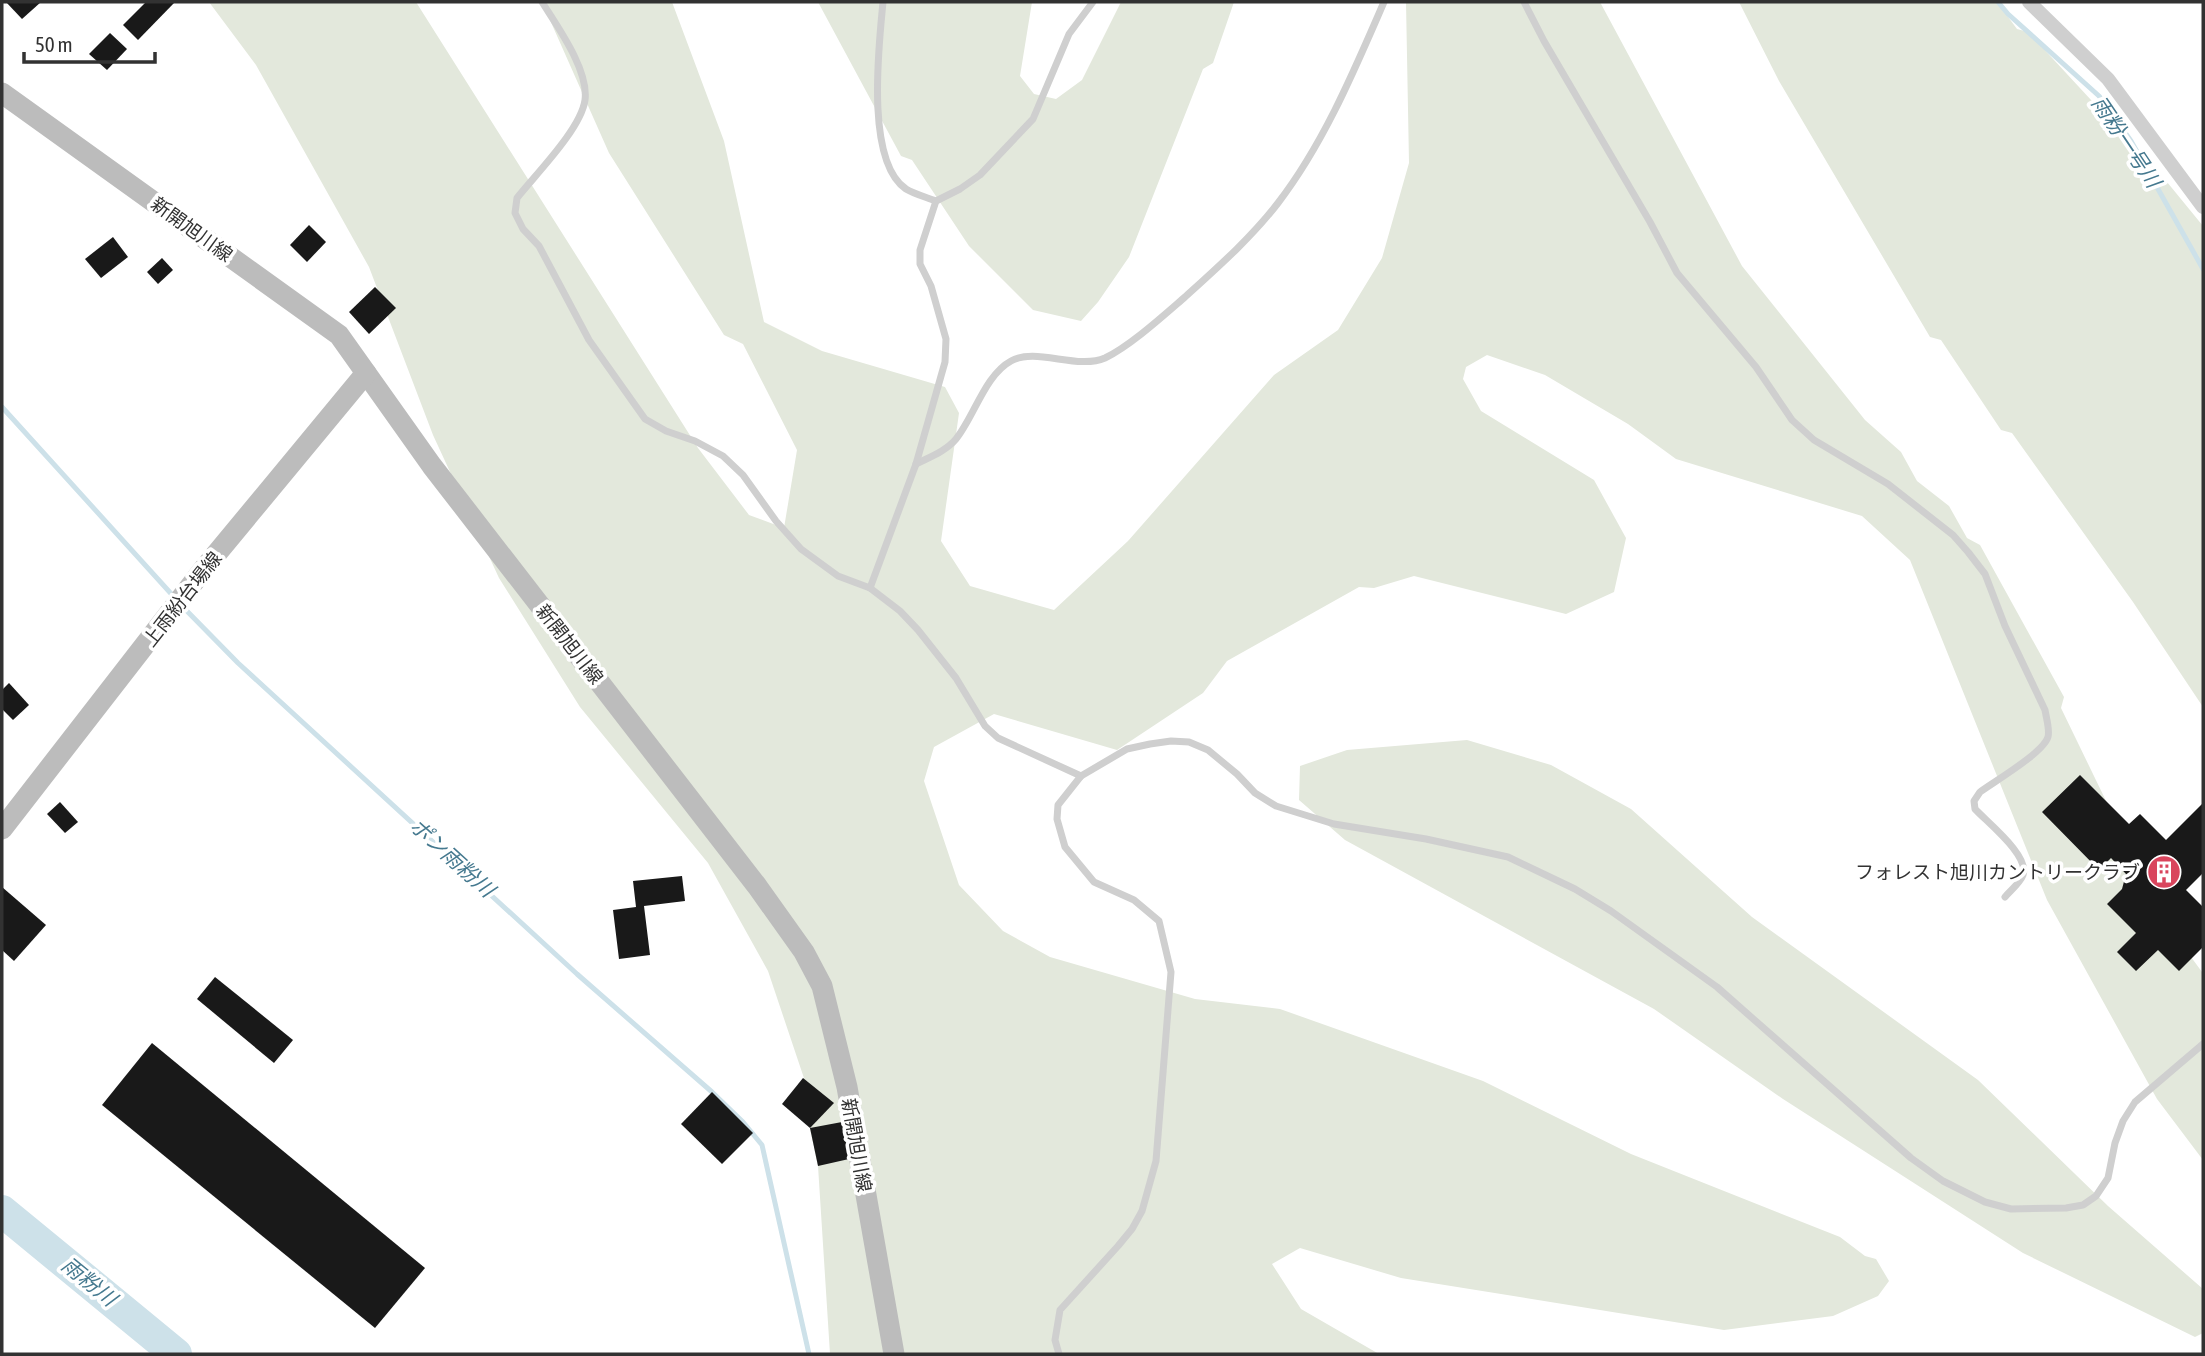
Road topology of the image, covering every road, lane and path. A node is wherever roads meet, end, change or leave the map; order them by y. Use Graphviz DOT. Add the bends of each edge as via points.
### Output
graph roads {
  1 [pos="542,2"];
  2 [pos="883,2"];
  3 [pos="1093,2"];
  4 [pos="1384,2"];
  5 [pos="1524,2"];
  6 [pos="2029,2"];
  7 [pos="2,93"];
  8 [pos="936,201"];
  9 [pos="2203,207"];
  10 [pos="366,373"];
  11 [pos="916,464"];
  12 [pos="870,588"];
  13 [pos="1081,776"];
  14 [pos="2,829"];
  15 [pos="2005,897"];
  16 [pos="2203,1044"];
  17 [pos="894,1354"];
  18 [pos="1059,1354"];
  1 -- 12 [label="lane" via="568,44 586,99 578,122 517,198 515,213 523,229 539,246 589,340 645,419 723,456 801,549 838,576"];
  2 -- 8 [label="lane" via="876,93 887,162 905,188"];
  3 -- 8 [label="lane" via="1069,34 1033,119 980,174"];
  4 -- 11 [label="lane" via="1343,94 1303,167 1278,204 1218,267 1149,327 1101,360 1013,359 989,384 956,439"];
  5 -- 15 [label="lane" via="1677,273 1756,367 1792,420 1814,440 1888,484 1953,535 1985,574 2048,724 2048,738 2033,755 1979,792 1974,801 1975,809 2019,854 2023,864 2023,876"];
  6 -- 9 [label="street" via="2108,79"];
  7 -- 10 [label="main road, 新開旭川線" via="339,335"];
  8 -- 11 [label="lane" via="920,264 946,339 945,362"];
  10 -- 14 [label="main road, 上雨紛台場線" via="203,570"];
  10 -- 17 [label="main road, 新開旭川線" via="440,477 804,952 822,986 847,1087"];
  11 -- 12 [label="lane"];
  12 -- 13 [label="lane" via="918,629 998,738"];
  13 -- 16 [label="lane" via="1126,749 1189,742 1208,750 1276,806 1334,824 1508,857 1611,911 1717,987 1943,1181 2011,1209 2066,1208 2083,1205 2096,1196 2108,1178 2115,1143 2135,1102"];
  13 -- 18 [label="lane" via="1058,805 1065,848 1094,882 1134,900 1159,921 1171,972 1156,1161 1142,1211 1132,1229 1060,1310 1055,1340"];
}
